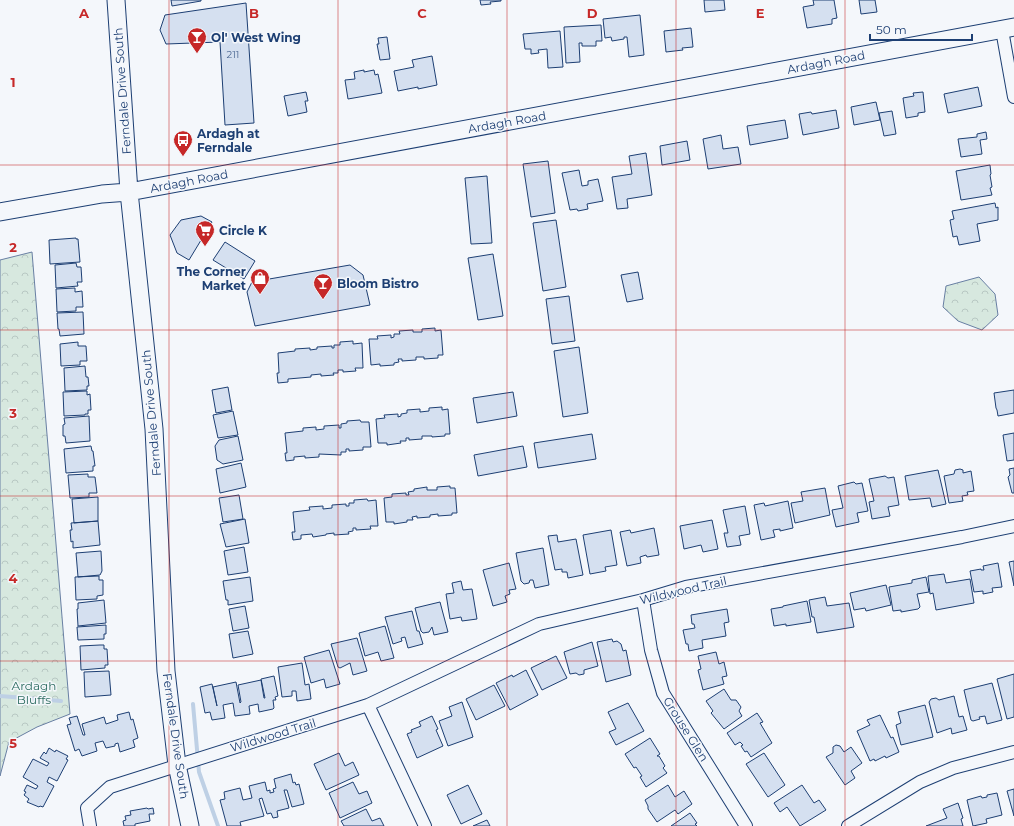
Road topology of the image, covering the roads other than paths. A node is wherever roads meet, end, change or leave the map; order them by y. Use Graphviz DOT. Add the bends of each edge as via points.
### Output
graph roads {
  1 [pos="116,0"];
  2 [pos="1008,28"];
  3 [pos="1014,97"];
  4 [pos="129,192"];
  5 [pos="0,212"];
  6 [pos="1014,526"];
  7 [pos="643,600"];
  8 [pos="368,705"];
  9 [pos="1014,752"];
  10 [pos="177,765"];
  11 [pos="90,826"];
  12 [pos="190,826"];
  13 [pos="425,826"];
  14 [pos="746,826"];
  15 [pos="848,826"];
  1 -- 4 [label="street, Ferndale Drive South"];
  2 -- 3 [label="street"];
  2 -- 4 [label="street, Ardagh Road"];
  4 -- 5 [label="street, Ardagh Road" via="102,194"];
  4 -- 10 [label="street, Ferndale Drive South" via="154,429 166,671"];
  6 -- 7 [label="street, Wildwood Trail" via="686,587"];
  7 -- 8 [label="street, Wildwood Trail" via="539,624"];
  7 -- 14 [label="street, Grouse Glen" via="651,650 663,693"];
  8 -- 10 [label="street, Wildwood Trail"];
  8 -- 13 [label="street"];
  9 -- 15 [label="street" via="953,768 920,782"];
  10 -- 11 [label="street, Wildwood Trail" via="110,787 87,808"];
  10 -- 12 [label="street, Ferndale Drive South"];
}
